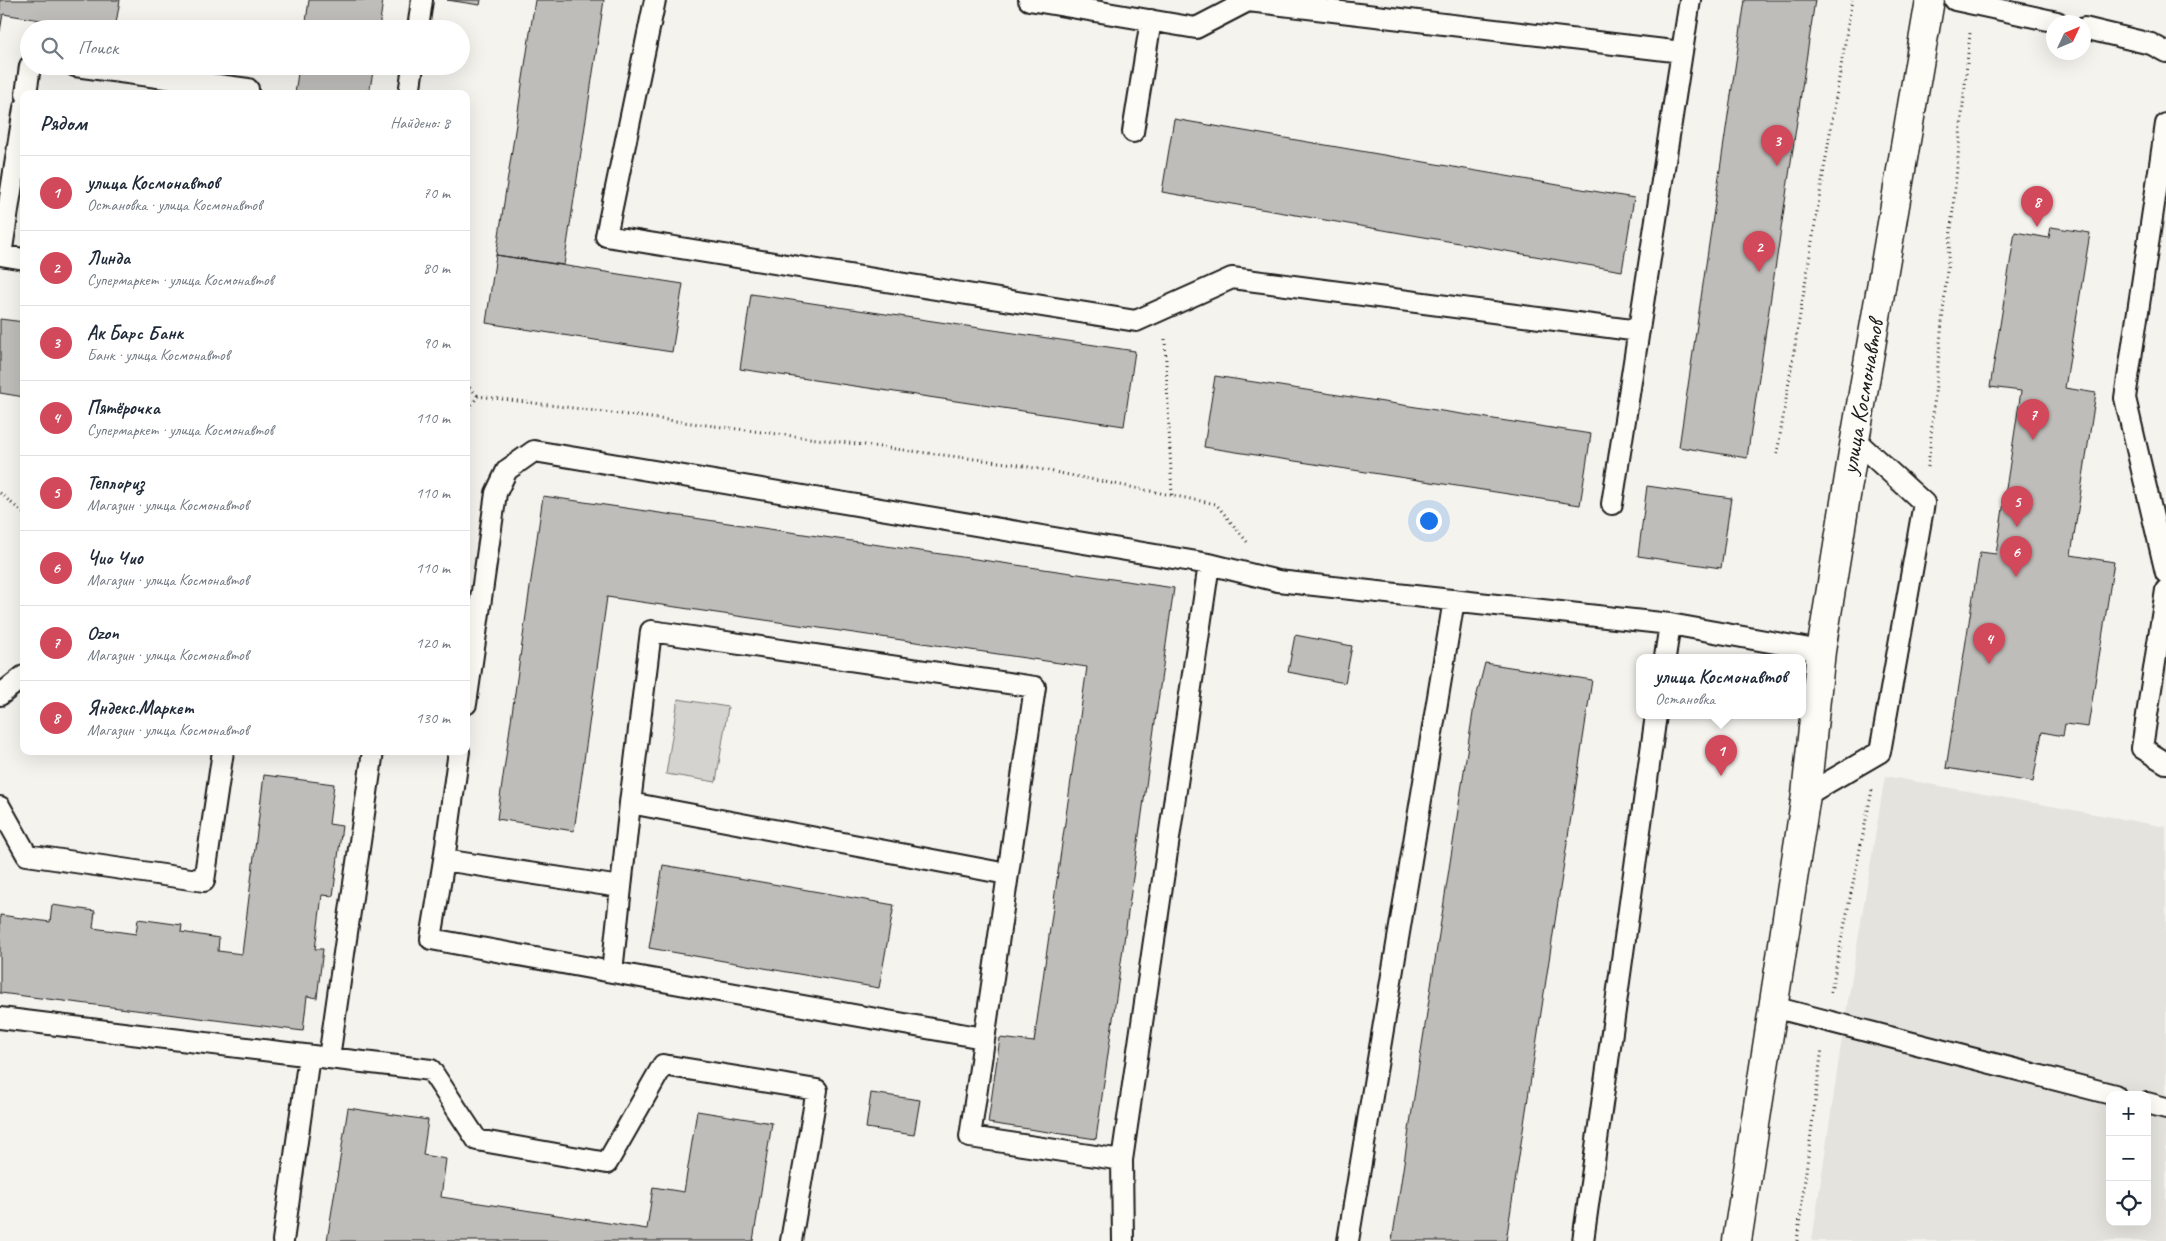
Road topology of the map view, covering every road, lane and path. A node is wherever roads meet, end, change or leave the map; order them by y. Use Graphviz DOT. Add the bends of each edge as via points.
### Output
graph roads {
  1 [pos="422,0"];
  2 [pos="655,0"];
  3 [pos="1029,0"];
  4 [pos="1248,0"];
  5 [pos="1690,0"];
  6 [pos="1852,0"];
  7 [pos="1930,0"];
  8 [pos="1955,0"];
  9 [pos="419,20"];
  10 [pos="1151,20"];
  11 [pos="2046,20"];
  12 [pos="2091,30"];
  13 [pos="1682,52"];
  14 [pos="2166,52"];
  15 [pos="29,75"];
  16 [pos="142,75"];
  17 [pos="412,75"];
  18 [pos="27,90"];
  19 [pos="248,90"];
  20 [pos="410,90"];
  21 [pos="2166,124"];
  22 [pos="1133,132"];
  23 [pos="20,134"];
  24 [pos="1,255"];
  25 [pos="20,258"];
  26 [pos="1164,309"];
  27 [pos="1638,331"];
  28 [pos="470,388"];
  29 [pos="478,396"];
  30 [pos="470,407"];
  31 [pos="1854,440"];
  32 [pos="1777,454"];
  33 [pos="0,493"];
  34 [pos="1172,495"];
  35 [pos="1612,504"];
  36 [pos="20,510"];
  37 [pos="1209,564"];
  38 [pos="2166,573"];
  39 [pos="1278,581"];
  40 [pos="2166,590"];
  41 [pos="1454,600"];
  42 [pos="1670,624"];
  43 [pos="1821,651"];
  44 [pos="1665,654"];
  45 [pos="470,676"];
  46 [pos="20,679"];
  47 [pos="0,695"];
  48 [pos="1655,719"];
  49 [pos="222,755"];
  50 [pos="370,755"];
  51 [pos="459,755"];
  52 [pos="2166,763"];
  53 [pos="1806,795"];
  54 [pos="630,802"];
  55 [pos="0,807"];
  56 [pos="444,860"];
  57 [pos="1007,874"];
  58 [pos="620,887"];
  59 [pos="612,972"];
  60 [pos="1773,1007"];
  61 [pos="0,1018"];
  62 [pos="983,1038"];
  63 [pos="309,1056"];
  64 [pos="329,1058"];
  65 [pos="2106,1093"];
  66 [pos="2151,1104"];
  67 [pos="2166,1108"];
  68 [pos="1122,1160"];
  69 [pos="283,1241"];
  70 [pos="792,1241"];
  71 [pos="1123,1241"];
  72 [pos="1348,1241"];
  73 [pos="1583,1241"];
  74 [pos="1737,1241"];
  1 -- 9 [label="lane"];
  2 -- 26 [label="lane" via="606,236 1136,321"];
  3 -- 10 [label="lane"];
  4 -- 10 [label="lane" via="1196,28"];
  4 -- 13 [label="lane"];
  5 -- 13 [label="lane"];
  6 -- 32 [label="path"];
  7 -- 31 [label="street, улица Космонавтов"];
  8 -- 11 [label="lane"];
  10 -- 22 [label="lane"];
  12 -- 14 [label="lane" via="2151,44"];
  13 -- 27 [label="lane"];
  15 -- 18 [label="lane"];
  16 -- 19 [label="lane"];
  17 -- 20 [label="lane"];
  21 -- 38 [label="lane" via="2125,398"];
  23 -- 24 [label="lane"];
  24 -- 25 [label="lane"];
  26 -- 27 [label="lane" via="1232,278"];
  26 -- 34 [label="path"];
  27 -- 35 [label="lane"];
  28 -- 29 [label="path"];
  29 -- 30 [label="path"];
  29 -- 34 [label="path" via="1014,464"];
  31 -- 43 [label="street, улица Космонавтов"];
  31 -- 53 [label="lane" via="1924,503 1880,752"];
  33 -- 36 [label="path"];
  34 -- 39 [label="path" via="1216,504"];
  37 -- 39 [label="lane"];
  37 -- 45 [label="lane" via="534,451 507,470 496,493"];
  37 -- 68 [label="lane"];
  39 -- 41 [label="lane"];
  40 -- 52 [label="lane" via="2142,748"];
  41 -- 42 [label="lane"];
  41 -- 72 [label="lane"];
  42 -- 43 [label="lane"];
  42 -- 44 [label="lane"];
  43 -- 53 [label="street, улица Космонавтов"];
  46 -- 47 [label="lane"];
  48 -- 73 [label="lane"];
  49 -- 55 [label="lane" via="204,880 27,855"];
  50 -- 64 [label="lane"];
  51 -- 56 [label="lane"];
  53 -- 60 [label="street, улица Космонавтов"];
  54 -- 57 [label="lane"];
  54 -- 57 [label="lane" via="651,631 1035,687"];
  54 -- 58 [label="lane"];
  56 -- 58 [label="lane"];
  56 -- 59 [label="lane" via="431,939"];
  57 -- 62 [label="lane"];
  58 -- 59 [label="lane"];
  59 -- 62 [label="lane"];
  60 -- 65 [label="lane"];
  60 -- 74 [label="street, улица Космонавтов"];
  61 -- 63 [label="lane"];
  62 -- 68 [label="lane" via="970,1138"];
  63 -- 64 [label="lane"];
  63 -- 69 [label="lane"];
  64 -- 70 [label="lane" via="431,1070 477,1140 607,1163 663,1065 817,1090"];
  66 -- 67 [label="lane"];
  68 -- 71 [label="lane"];
}
